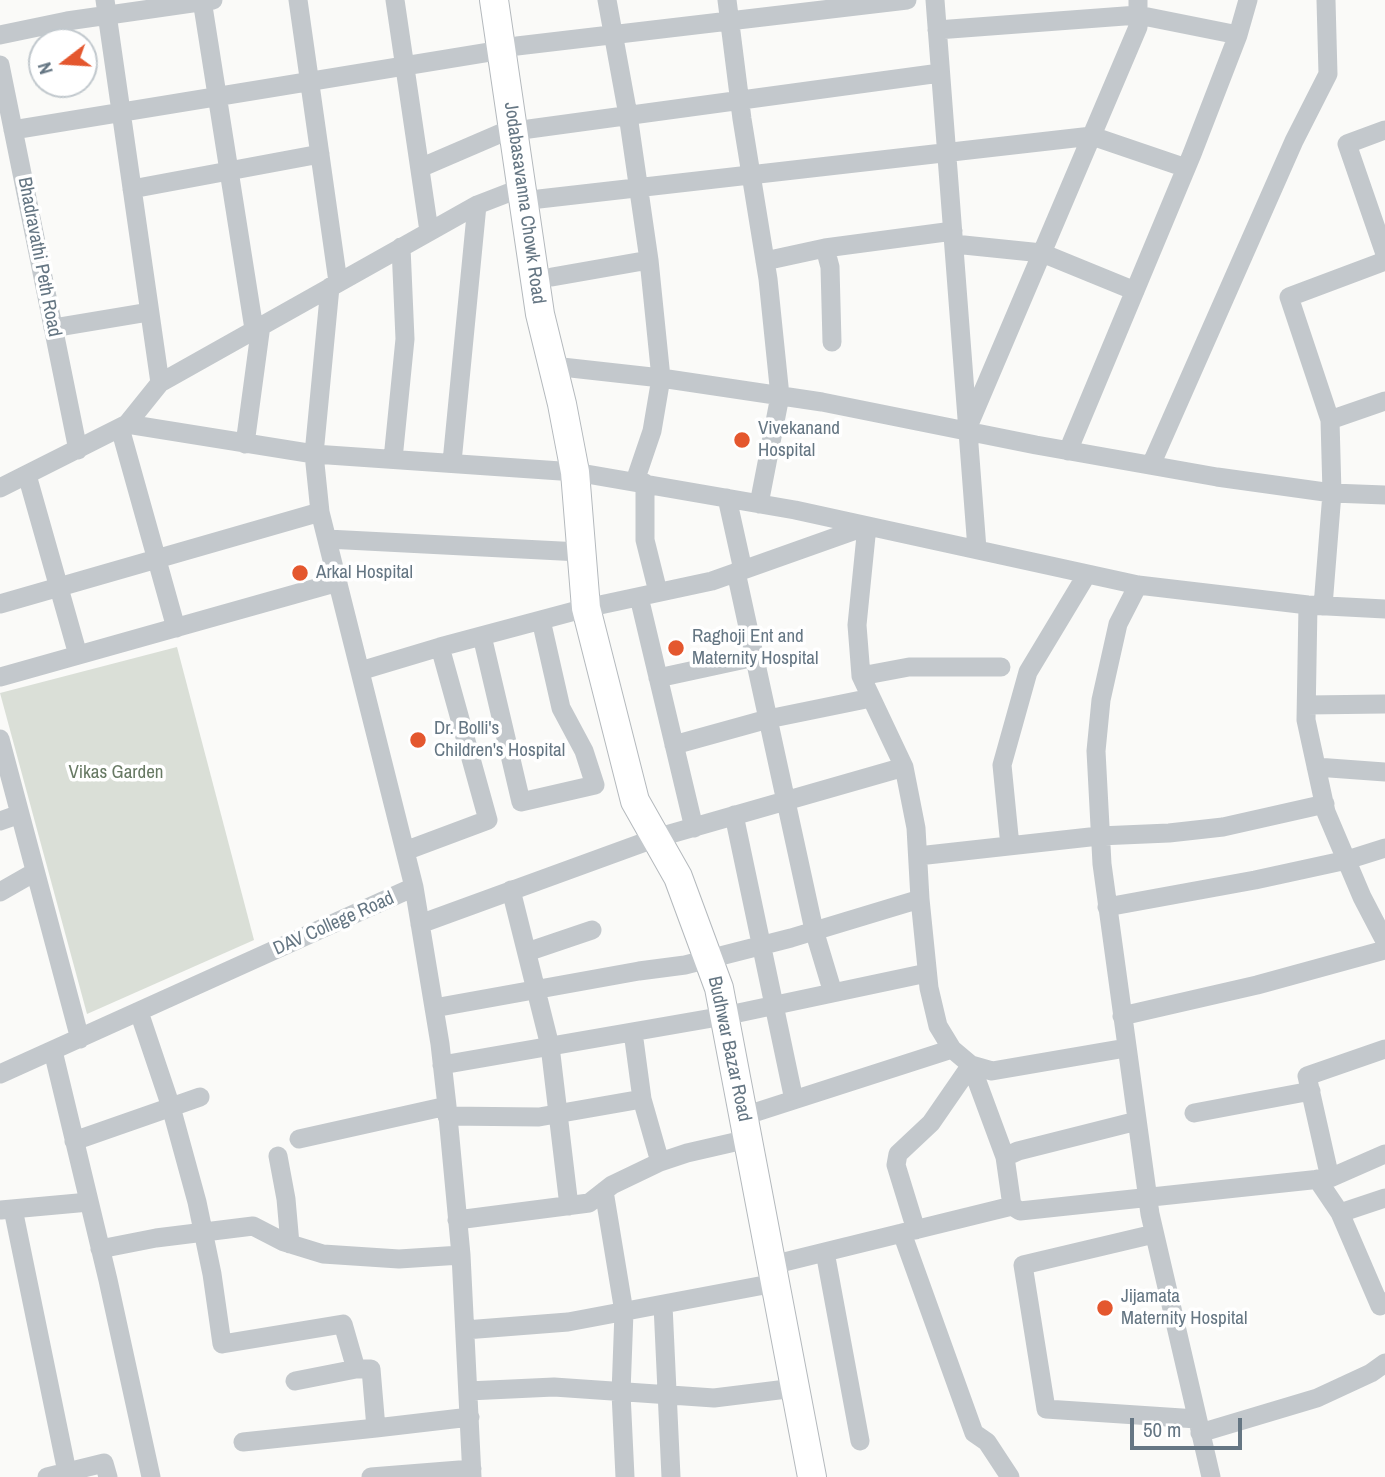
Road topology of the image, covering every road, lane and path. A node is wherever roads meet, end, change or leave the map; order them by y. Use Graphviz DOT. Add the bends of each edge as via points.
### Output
graph roads {
  1 [pos="298,0"];
  2 [pos="395,0"];
  3 [pos="495,0"];
  4 [pos="510,0"];
  5 [pos="607,0"];
  6 [pos="727,0"];
  7 [pos="906,0"];
  8 [pos="934,0"];
  9 [pos="1248,0"];
  10 [pos="1326,0"];
  11 [pos="206,1"];
  12 [pos="106,7"];
  13 [pos="1138,8"];
  14 [pos="730,22"];
  15 [pos="937,30"];
  16 [pos="0,35"];
  17 [pos="1238,35"];
  18 [pos="613,36"];
  19 [pos="509,48"];
  20 [pos="0,65"];
  21 [pos="405,66"];
  22 [pos="940,72"];
  23 [pos="310,82"];
  24 [pos="217,97"];
  25 [pos="740,100"];
  26 [pos="121,112"];
  27 [pos="628,115"];
  28 [pos="521,129"];
  29 [pos="13,130"];
  30 [pos="1385,130"];
  31 [pos="1091,136"];
  32 [pos="320,154"];
  33 [pos="946,154"];
  34 [pos="420,168"];
  35 [pos="1186,168"];
  36 [pos="229,171"];
  37 [pos="751,173"];
  38 [pos="639,188"];
  39 [pos="132,189"];
  40 [pos="530,193"];
  41 [pos="477,205"];
  42 [pos="429,231"];
  43 [pos="953,238"];
  44 [pos="401,247"];
  45 [pos="825,248"];
  46 [pos="1042,253"];
  47 [pos="1385,254"];
  48 [pos="649,260"];
  49 [pos="765,261"];
  50 [pos="1385,261"];
  51 [pos="552,277"];
  52 [pos="334,284"];
  53 [pos="1135,291"];
  54 [pos="149,312"];
  55 [pos="257,327"];
  56 [pos="53,328"];
  57 [pos="832,342"];
  58 [pos="562,367"];
  59 [pos="661,378"];
  60 [pos="160,383"];
  61 [pos="780,396"];
  62 [pos="1385,401"];
  63 [pos="562,404"];
  64 [pos="1329,420"];
  65 [pos="124,426"];
  66 [pos="968,429"];
  67 [pos="245,444"];
  68 [pos="78,450"];
  69 [pos="1068,451"];
  70 [pos="314,454"];
  71 [pos="393,459"];
  72 [pos="452,462"];
  73 [pos="1152,465"];
  74 [pos="575,472"];
  75 [pos="27,475"];
  76 [pos="640,482"];
  77 [pos="0,488"];
  78 [pos="1332,493"];
  79 [pos="1385,495"];
  80 [pos="727,498"];
  81 [pos="759,504"];
  82 [pos="320,512"];
  83 [pos="867,526"];
  84 [pos="327,539"];
  85 [pos="977,549"];
  86 [pos="580,552"];
  87 [pos="156,558"];
  88 [pos="740,571"];
  89 [pos="1087,574"];
  90 [pos="338,582"];
  91 [pos="58,585"];
  92 [pos="1138,585"];
  93 [pos="648,594"];
  94 [pos="0,604"];
  95 [pos="1316,606"];
  96 [pos="586,608"];
  97 [pos="1385,609"];
  98 [pos="541,620"];
  99 [pos="176,628"];
  100 [pos="482,636"];
  101 [pos="440,647"];
  102 [pos="78,655"];
  103 [pos="755,657"];
  104 [pos="1001,667"];
  105 [pos="360,671"];
  106 [pos="861,676"];
  107 [pos="0,677"];
  108 [pos="658,678"];
  109 [pos="871,698"];
  110 [pos="1385,704"];
  111 [pos="1307,705"];
  112 [pos="768,719"];
  113 [pos="0,739"];
  114 [pos="674,745"];
  115 [pos="904,767"];
  116 [pos="1317,767"];
  117 [pos="1385,772"];
  118 [pos="786,801"];
  119 [pos="1325,804"];
  120 [pos="20,814"];
  121 [pos="734,815"];
  122 [pos="0,821"];
  123 [pos="694,828"];
  124 [pos="1100,836"];
  125 [pos="656,838"];
  126 [pos="1010,846"];
  127 [pos="1385,848"];
  128 [pos="405,851"];
  129 [pos="918,856"];
  130 [pos="1347,860"];
  131 [pos="36,873"];
  132 [pos="414,887"];
  133 [pos="511,890"];
  134 [pos="0,892"];
  135 [pos="920,899"];
  136 [pos="1107,907"];
  137 [pos="420,924"];
  138 [pos="592,930"];
  139 [pos="814,930"];
  140 [pos="1385,941"];
  141 [pos="761,945"];
  142 [pos="1385,950"];
  143 [pos="527,952"];
  144 [pos="708,958"];
  145 [pos="928,973"];
  146 [pos="536,989"];
  147 [pos="833,993"];
  148 [pos="774,1005"];
  149 [pos="434,1007"];
  150 [pos="139,1012"];
  151 [pos="724,1016"];
  152 [pos="1122,1016"];
  153 [pos="633,1032"];
  154 [pos="79,1039"];
  155 [pos="551,1046"];
  156 [pos="1126,1048"];
  157 [pos="952,1049"];
  158 [pos="1385,1049"];
  159 [pos="53,1051"];
  160 [pos="442,1065"];
  161 [pos="971,1065"];
  162 [pos="0,1074"];
  163 [pos="1311,1091"];
  164 [pos="200,1097"];
  165 [pos="642,1099"];
  166 [pos="794,1100"];
  167 [pos="171,1107"];
  168 [pos="447,1111"];
  169 [pos="558,1113"];
  170 [pos="1194,1113"];
  171 [pos="1137,1121"];
  172 [pos="746,1127"];
  173 [pos="299,1139"];
  174 [pos="74,1141"];
  175 [pos="1385,1154"];
  176 [pos="278,1156"];
  177 [pos="1005,1157"];
  178 [pos="660,1162"];
  179 [pos="1324,1179"];
  180 [pos="604,1191"];
  181 [pos="1385,1198"];
  182 [pos="1148,1199"];
  183 [pos="89,1202"];
  184 [pos="569,1206"];
  185 [pos="1012,1206"];
  186 [pos="6,1210"];
  187 [pos="1340,1213"];
  188 [pos="457,1220"];
  189 [pos="909,1231"];
  190 [pos="204,1232"];
  191 [pos="1154,1234"];
  192 [pos="290,1244"];
  193 [pos="100,1249"];
  194 [pos="825,1252"];
  195 [pos="461,1255"];
  196 [pos="773,1274"];
  197 [pos="1385,1302"];
  198 [pos="663,1305"];
  199 [pos="624,1312"];
  200 [pos="465,1329"];
  201 [pos="1385,1363"];
  202 [pos="356,1368"];
  203 [pos="295,1381"];
  204 [pos="795,1388"];
  205 [pos="468,1391"];
  206 [pos="621,1393"];
  207 [pos="667,1395"];
  208 [pos="470,1417"];
  209 [pos="1199,1426"];
  210 [pos="376,1428"];
  211 [pos="860,1441"];
  212 [pos="243,1443"];
  213 [pos="67,1472"];
  214 [pos="472,1473"];
  215 [pos="47,1477"];
  216 [pos="108,1477"];
  217 [pos="151,1477"];
  218 [pos="371,1477"];
  219 [pos="625,1477"];
  220 [pos="671,1477"];
  221 [pos="812,1477"];
  222 [pos="1010,1477"];
  223 [pos="1211,1477"];
  1 -- 23 [label="street, DAV College Road"];
  2 -- 21 [label="street"];
  3 -- 19 [label="highway, Jodabasavanna Chowk Road"];
  4 -- 19 [label="highway, Jodabasavanna Chowk Road"];
  5 -- 18 [label="street"];
  6 -- 14 [label="street"];
  7 -- 14 [label="street"];
  8 -- 15 [label="street"];
  9 -- 17 [label="street"];
  10 -- 73 [label="street" via="1328,74 1294,141"];
  11 -- 12 [label="street"];
  11 -- 24 [label="street"];
  12 -- 16 [label="street"];
  12 -- 26 [label="street"];
  13 -- 15 [label="street"];
  13 -- 17 [label="street"];
  13 -- 31 [label="street" via="1138,27"];
  14 -- 18 [label="street"];
  14 -- 25 [label="street"];
  15 -- 22 [label="street"];
  17 -- 35 [label="street"];
  18 -- 19 [label="street"];
  18 -- 27 [label="street"];
  19 -- 21 [label="street"];
  19 -- 28 [label="highway, Jodabasavanna Chowk Road"];
  20 -- 29 [label="street, Bhadravathi Peth Road"];
  21 -- 23 [label="street"];
  21 -- 34 [label="street"];
  22 -- 25 [label="street"];
  22 -- 33 [label="street"];
  23 -- 24 [label="street"];
  23 -- 32 [label="street, DAV College Road"];
  24 -- 26 [label="street"];
  24 -- 36 [label="street"];
  25 -- 27 [label="street"];
  25 -- 37 [label="street"];
  26 -- 29 [label="street"];
  26 -- 39 [label="street"];
  27 -- 28 [label="street"];
  27 -- 38 [label="street"];
  28 -- 34 [label="street"];
  28 -- 40 [label="highway, Jodabasavanna Chowk Road"];
  29 -- 56 [label="street, Bhadravathi Peth Road"];
  30 -- 47 [label="street" via="1347,144"];
  31 -- 33 [label="street"];
  31 -- 35 [label="street"];
  31 -- 46 [label="street"];
  32 -- 36 [label="street"];
  32 -- 52 [label="street, DAV College Road"];
  33 -- 37 [label="street"];
  33 -- 43 [label="street"];
  34 -- 42 [label="street"];
  35 -- 53 [label="street"];
  36 -- 39 [label="street"];
  36 -- 55 [label="street"];
  37 -- 38 [label="street"];
  37 -- 49 [label="street"];
  38 -- 40 [label="street"];
  38 -- 48 [label="street"];
  39 -- 54 [label="street"];
  40 -- 41 [label="street"];
  40 -- 51 [label="highway, Jodabasavanna Chowk Road"];
  40 -- 63 [label="highway, Jodabasavanna Chowk Road" via="540,314"];
  41 -- 42 [label="street"];
  41 -- 72 [label="street"];
  42 -- 44 [label="street"];
  43 -- 45 [label="street"];
  43 -- 46 [label="street"];
  43 -- 66 [label="street"];
  44 -- 52 [label="street"];
  44 -- 71 [label="street" via="405,339"];
  45 -- 49 [label="street"];
  45 -- 57 [label="street" via="830,267"];
  46 -- 53 [label="street"];
  46 -- 66 [label="street"];
  48 -- 51 [label="street"];
  48 -- 59 [label="street"];
  49 -- 61 [label="street"];
  50 -- 64 [label="street" via="1289,297"];
  51 -- 58 [label="highway, Jodabasavanna Chowk Road"];
  52 -- 55 [label="street"];
  52 -- 70 [label="street, DAV College Road"];
  53 -- 69 [label="street"];
  54 -- 56 [label="street"];
  54 -- 60 [label="street"];
  55 -- 60 [label="street"];
  55 -- 67 [label="street"];
  56 -- 68 [label="street, Bhadravathi Peth Road"];
  58 -- 59 [label="street"];
  58 -- 63 [label="highway, Jodabasavanna Chowk Road"];
  59 -- 61 [label="street"];
  59 -- 76 [label="street"];
  60 -- 65 [label="street"];
  61 -- 66 [label="street"];
  61 -- 81 [label="street"];
  62 -- 64 [label="street"];
  63 -- 74 [label="highway, Jodabasavanna Chowk Road"];
  64 -- 78 [label="street"];
  65 -- 67 [label="street"];
  65 -- 68 [label="street"];
  65 -- 87 [label="street"];
  66 -- 69 [label="street"];
  66 -- 85 [label="street"];
  67 -- 70 [label="street"];
  68 -- 75 [label="street"];
  69 -- 73 [label="street"];
  70 -- 71 [label="street"];
  70 -- 82 [label="street, DAV College Road"];
  71 -- 72 [label="street"];
  72 -- 74 [label="street"];
  73 -- 78 [label="street"];
  74 -- 76 [label="street"];
  74 -- 86 [label="highway, Budhwar Bazar Road"];
  75 -- 77 [label="street"];
  75 -- 91 [label="street"];
  76 -- 80 [label="street"];
  76 -- 93 [label="street"];
  78 -- 79 [label="street"];
  78 -- 95 [label="street"];
  80 -- 81 [label="street"];
  80 -- 88 [label="street"];
  81 -- 83 [label="street"];
  82 -- 84 [label="street, DAV College Road"];
  82 -- 87 [label="street"];
  83 -- 85 [label="street"];
  83 -- 88 [label="street"];
  83 -- 106 [label="street" via="857,625"];
  84 -- 86 [label="street"];
  84 -- 90 [label="street, DAV College Road"];
  85 -- 89 [label="street"];
  86 -- 96 [label="highway, Budhwar Bazar Road"];
  87 -- 91 [label="street"];
  87 -- 99 [label="street"];
  88 -- 93 [label="street"];
  88 -- 103 [label="street"];
  89 -- 92 [label="street"];
  89 -- 126 [label="street" via="1028,672 1002,765"];
  90 -- 99 [label="street"];
  90 -- 105 [label="street, DAV College Road"];
  91 -- 94 [label="street"];
  91 -- 102 [label="street"];
  92 -- 95 [label="street"];
  92 -- 124 [label="street" via="1118,624 1101,700 1096,751"];
  93 -- 96 [label="street"];
  93 -- 108 [label="street"];
  95 -- 97 [label="street"];
  95 -- 111 [label="street"];
  96 -- 98 [label="street"];
  96 -- 125 [label="highway, Budhwar Bazar Road" via="635,801"];
  98 -- 100 [label="street"];
  98 -- 100 [label="street" via="561,708 584,751 595,785 521,802"];
  99 -- 102 [label="street"];
  100 -- 101 [label="street"];
  101 -- 105 [label="street"];
  101 -- 128 [label="street" via="488,820"];
  102 -- 107 [label="street"];
  103 -- 108 [label="street"];
  103 -- 112 [label="street"];
  104 -- 106 [label="street" via="909,667"];
  105 -- 128 [label="street, DAV College Road"];
  106 -- 109 [label="street"];
  108 -- 114 [label="street"];
  109 -- 112 [label="street"];
  109 -- 115 [label="street"];
  110 -- 111 [label="street"];
  111 -- 116 [label="street"];
  112 -- 114 [label="street"];
  112 -- 118 [label="street"];
  113 -- 120 [label="street"];
  114 -- 123 [label="street"];
  115 -- 118 [label="street"];
  115 -- 129 [label="street"];
  116 -- 117 [label="street"];
  116 -- 119 [label="street"];
  118 -- 121 [label="street"];
  118 -- 139 [label="street"];
  119 -- 124 [label="street" via="1223,827"];
  119 -- 130 [label="street"];
  120 -- 122 [label="street"];
  120 -- 131 [label="street"];
  121 -- 123 [label="street"];
  121 -- 141 [label="street"];
  123 -- 125 [label="street"];
  124 -- 126 [label="street"];
  124 -- 136 [label="street"];
  125 -- 133 [label="street"];
  125 -- 144 [label="highway, Budhwar Bazar Road" via="678,877"];
  126 -- 129 [label="street"];
  127 -- 130 [label="street"];
  128 -- 132 [label="street, DAV College Road"];
  129 -- 135 [label="street"];
  130 -- 136 [label="street"];
  130 -- 140 [label="street"];
  131 -- 134 [label="street"];
  131 -- 154 [label="street"];
  132 -- 137 [label="street"];
  132 -- 150 [label="street, DAV College Road"];
  133 -- 137 [label="street"];
  133 -- 143 [label="street"];
  135 -- 139 [label="street"];
  135 -- 145 [label="street"];
  136 -- 152 [label="street"];
  137 -- 149 [label="street"];
  138 -- 143 [label="street"];
  139 -- 141 [label="street"];
  139 -- 147 [label="street"];
  141 -- 144 [label="street"];
  141 -- 148 [label="street"];
  142 -- 152 [label="street"];
  143 -- 146 [label="street"];
  144 -- 146 [label="street"];
  144 -- 151 [label="highway, Budhwar Bazar Road"];
  145 -- 147 [label="street"];
  145 -- 157 [label="street" via="938,1026"];
  146 -- 149 [label="street"];
  146 -- 155 [label="street"];
  147 -- 148 [label="street"];
  148 -- 151 [label="street"];
  148 -- 166 [label="street"];
  149 -- 160 [label="street"];
  150 -- 154 [label="street, DAV College Road"];
  150 -- 167 [label="street"];
  151 -- 153 [label="street"];
  151 -- 172 [label="highway, Budhwar Bazar Road"];
  152 -- 156 [label="street"];
  153 -- 155 [label="street"];
  153 -- 165 [label="street"];
  154 -- 159 [label="street, DAV College Road"];
  155 -- 160 [label="street"];
  155 -- 169 [label="street"];
  156 -- 161 [label="street" via="992,1071"];
  156 -- 171 [label="street"];
  157 -- 161 [label="street"];
  157 -- 166 [label="street"];
  158 -- 163 [label="street" via="1307,1076"];
  159 -- 162 [label="street, DAV College Road"];
  159 -- 174 [label="street"];
  160 -- 168 [label="street"];
  161 -- 177 [label="street"];
  161 -- 189 [label="street" via="931,1123 898,1154 896,1165"];
  163 -- 170 [label="street"];
  163 -- 179 [label="street"];
  164 -- 167 [label="street"];
  165 -- 169 [label="street"];
  165 -- 178 [label="street"];
  166 -- 172 [label="street"];
  167 -- 174 [label="street"];
  167 -- 190 [label="street"];
  168 -- 169 [label="street"];
  168 -- 173 [label="street"];
  168 -- 188 [label="street"];
  169 -- 184 [label="street"];
  171 -- 177 [label="street"];
  171 -- 182 [label="street"];
  172 -- 178 [label="street"];
  172 -- 196 [label="highway, Budhwar Bazar Road"];
  174 -- 183 [label="street"];
  175 -- 179 [label="street"];
  176 -- 192 [label="street"];
  177 -- 185 [label="street"];
  178 -- 180 [label="street"];
  179 -- 182 [label="street"];
  179 -- 187 [label="street"];
  180 -- 184 [label="street" via="589,1203"];
  180 -- 199 [label="street"];
  181 -- 187 [label="street"];
  182 -- 185 [label="street" via="1020,1211"];
  182 -- 191 [label="street"];
  183 -- 186 [label="street"];
  183 -- 193 [label="street"];
  184 -- 188 [label="street"];
  185 -- 189 [label="street"];
  186 -- 213 [label="street"];
  187 -- 197 [label="street" via="1380,1306"];
  188 -- 195 [label="street"];
  189 -- 194 [label="street"];
  189 -- 222 [label="street" via="974,1433 987,1442"];
  190 -- 192 [label="street" via="253,1226"];
  190 -- 193 [label="street"];
  190 -- 202 [label="street" via="222,1345 343,1324"];
  191 -- 209 [label="street"];
  191 -- 209 [label="street" via="1023,1265 1046,1409"];
  192 -- 195 [label="street" via="323,1254 386,1258"];
  193 -- 217 [label="street"];
  194 -- 196 [label="street"];
  194 -- 211 [label="street"];
  195 -- 200 [label="street"];
  196 -- 198 [label="street"];
  196 -- 204 [label="highway, Budhwar Bazar Road"];
  198 -- 199 [label="street"];
  198 -- 207 [label="street"];
  199 -- 200 [label="street" via="568,1322"];
  199 -- 206 [label="street"];
  200 -- 205 [label="street"];
  201 -- 209 [label="street" via="1317,1398"];
  202 -- 203 [label="street"];
  202 -- 210 [label="street" via="371,1369"];
  204 -- 207 [label="street" via="714,1398"];
  204 -- 221 [label="highway, Budhwar Bazar Road"];
  205 -- 206 [label="street" via="554,1387"];
  205 -- 208 [label="street"];
  206 -- 207 [label="street"];
  206 -- 219 [label="street"];
  207 -- 220 [label="street"];
  208 -- 210 [label="street"];
  208 -- 214 [label="street"];
  209 -- 223 [label="street"];
  210 -- 212 [label="street"];
  213 -- 215 [label="street"];
  213 -- 216 [label="street" via="104,1463"];
  214 -- 218 [label="street"];
}
